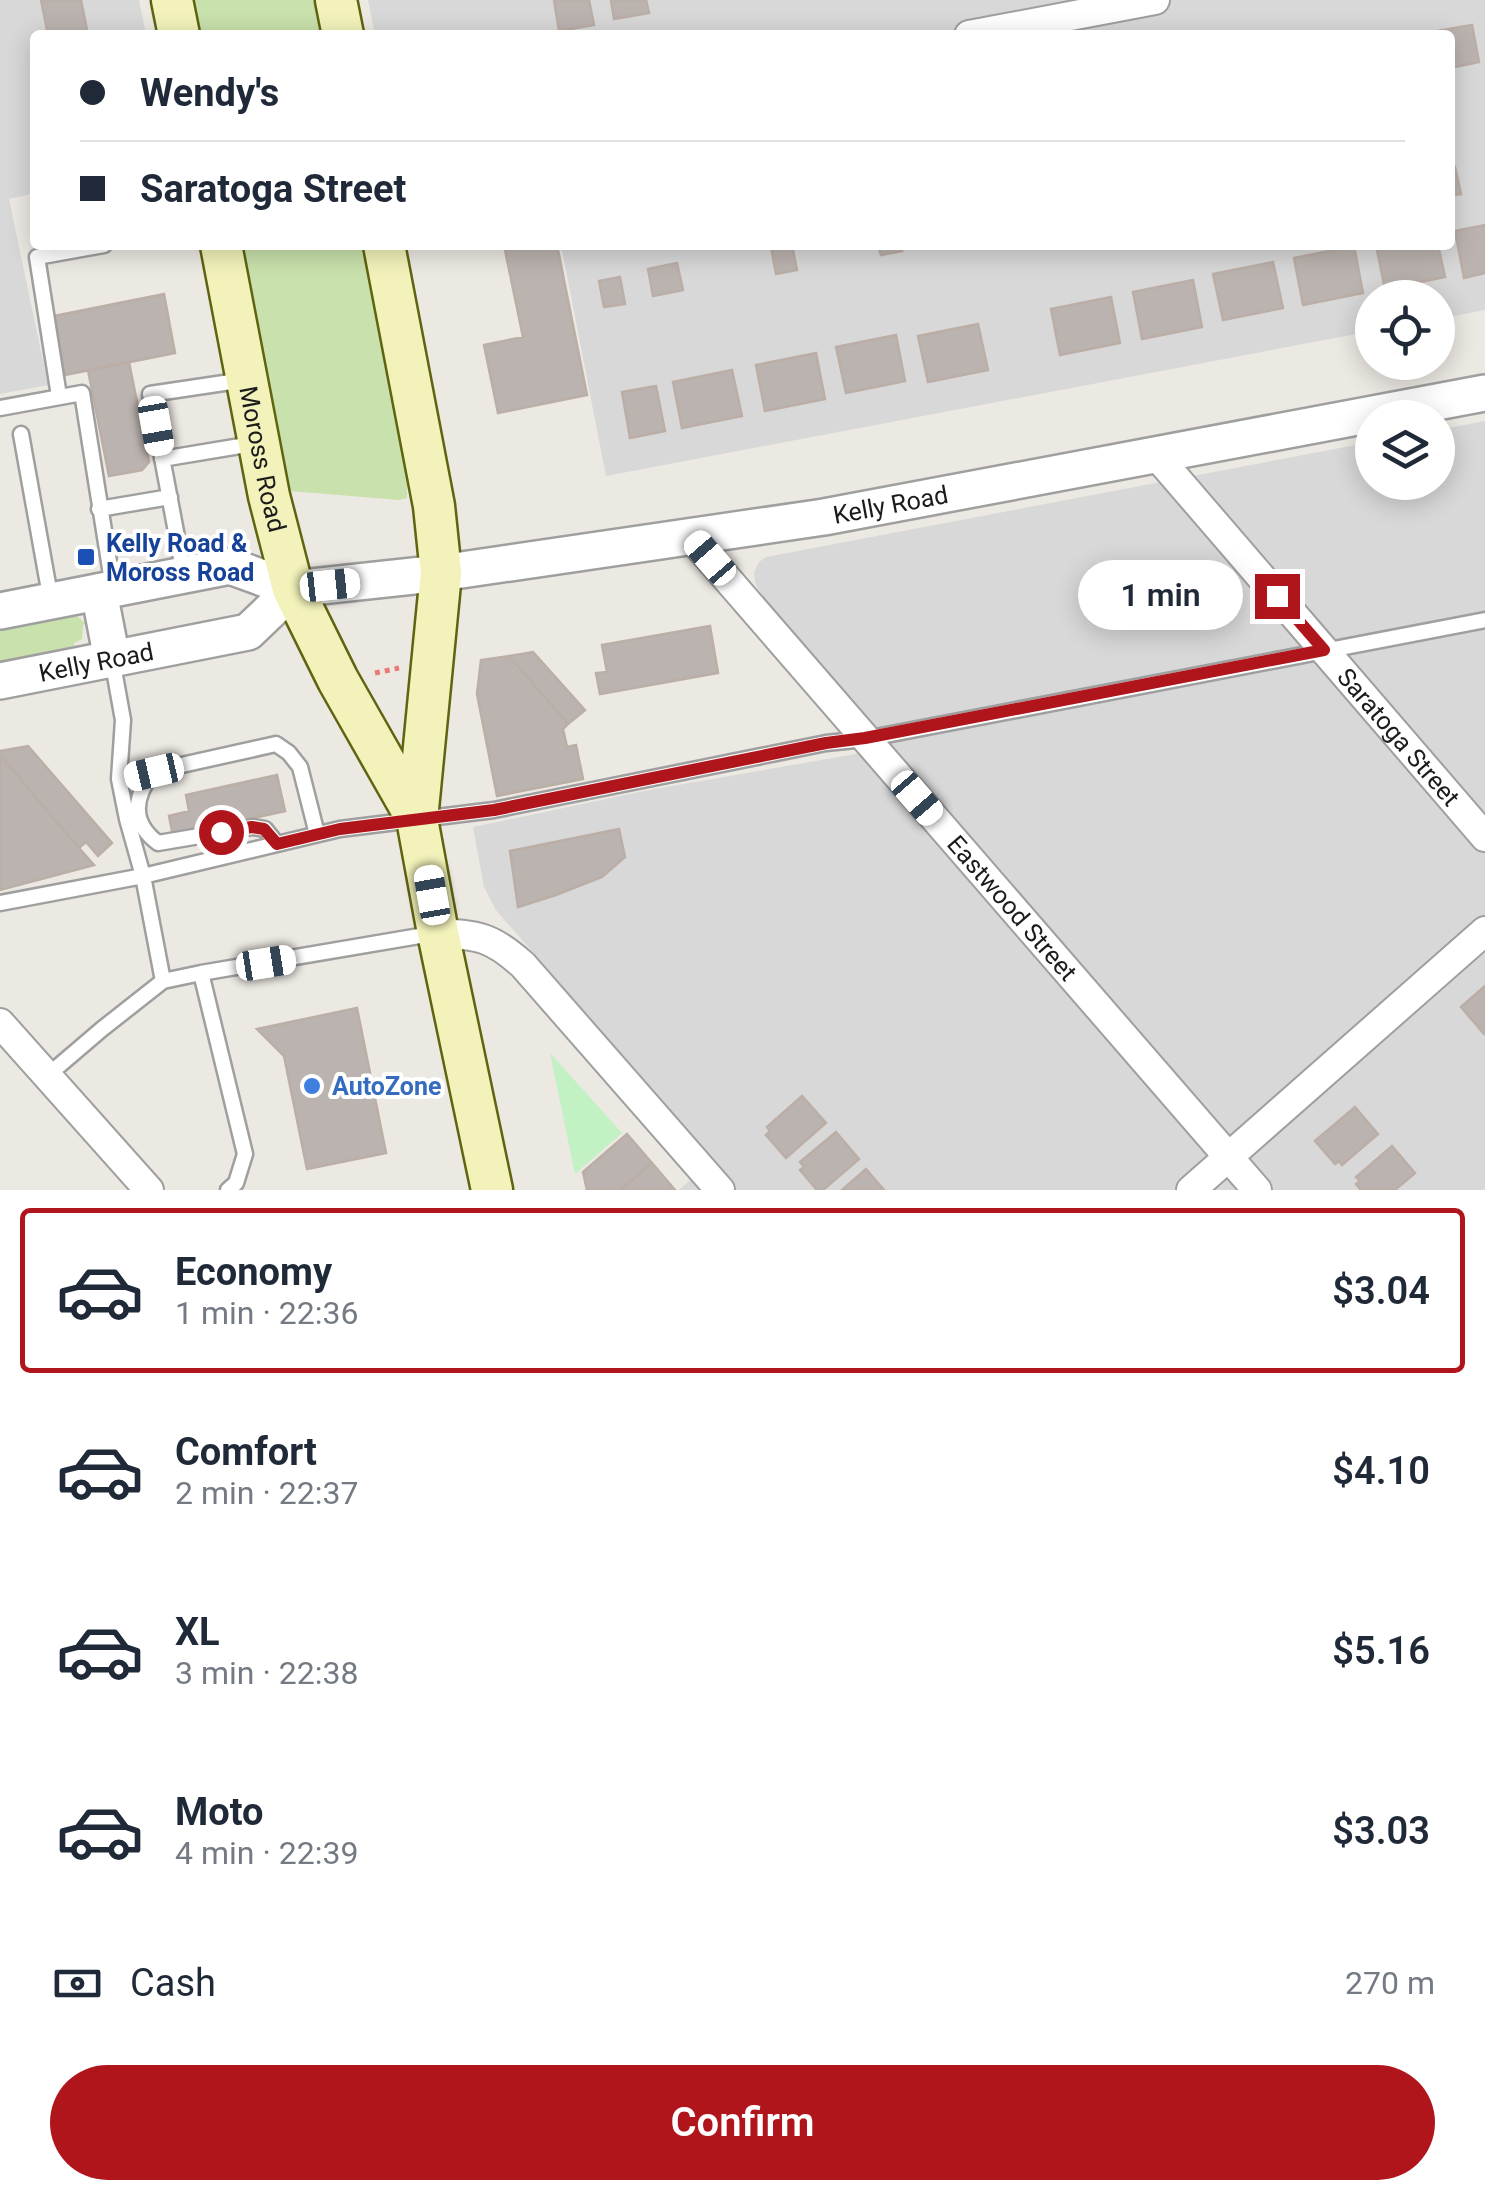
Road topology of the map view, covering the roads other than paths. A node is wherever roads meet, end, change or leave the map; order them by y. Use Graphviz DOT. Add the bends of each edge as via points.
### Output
graph roads {
  1 [pos="172,0"];
  2 [pos="336,0"];
  3 [pos="1155,0"];
  4 [pos="178,30"];
  5 [pos="342,30"];
  6 [pos="996,30"];
  7 [pos="76,250"];
  8 [pos="221,250"];
  9 [pos="385,250"];
  10 [pos="246,379"];
  11 [pos="1485,393"];
  12 [pos="59,396"];
  13 [pos="0,408"];
  14 [pos="20,434"];
  15 [pos="258,443"];
  16 [pos="1156,455"];
  17 [pos="162,459"];
  18 [pos="170,496"];
  19 [pos="99,510"];
  20 [pos="690,536"];
  21 [pos="441,573"];
  22 [pos="184,575"];
  23 [pos="293,589"];
  24 [pos="106,591"];
  25 [pos="52,601"];
  26 [pos="0,611"];
  27 [pos="1485,620"];
  28 [pos="1324,650"];
  29 [pos="112,659"];
  30 [pos="0,681"];
  31 [pos="865,738"];
  32 [pos="154,772"];
  33 [pos="119,779"];
  34 [pos="418,818"];
  35 [pos="316,834"];
  36 [pos="1485,838"];
  37 [pos="277,844"];
  38 [pos="143,876"];
  39 [pos="0,903"];
  40 [pos="1485,932"];
  41 [pos="438,933"];
  42 [pos="201,973"];
  43 [pos="163,982"];
  44 [pos="0,1024"];
  45 [pos="47,1076"];
  46 [pos="1228,1158"];
  47 [pos="149,1190"];
  48 [pos="228,1190"];
  49 [pos="492,1190"];
  50 [pos="720,1190"];
  51 [pos="1191,1190"];
  52 [pos="1256,1190"];
  1 -- 4 [label="main road"];
  2 -- 5 [label="main road"];
  3 -- 6 [label="street"];
  7 -- 12 [label="lane" via="36,257"];
  8 -- 10 [label="main road, Moross Road"];
  9 -- 21 [label="main road, Moross Road"];
  10 -- 15 [label="main road, Moross Road"];
  10 -- 17 [label="lane" via="150,394"];
  11 -- 16 [label="street, Kelly Road"];
  12 -- 13 [label="lane"];
  12 -- 19 [label="lane" via="82,394"];
  14 -- 25 [label="lane"];
  15 -- 17 [label="lane"];
  15 -- 23 [label="main road, Moross Road"];
  16 -- 20 [label="street, Kelly Road"];
  16 -- 28 [label="street, Saratoga Street"];
  17 -- 18 [label="lane"];
  18 -- 19 [label="lane"];
  18 -- 22 [label="lane"];
  19 -- 24 [label="lane"];
  20 -- 21 [label="street, Kelly Road"];
  20 -- 31 [label="street, Eastwood Street"];
  21 -- 23 [label="street, Kelly Road"];
  21 -- 34 [label="main road, Moross Road"];
  22 -- 23 [label="street, Kelly Road" via="230,566"];
  22 -- 24 [label="street, Kelly Road"];
  23 -- 29 [label="street, Kelly Road" via="248,632"];
  23 -- 34 [label="main road, Moross Road"];
  24 -- 25 [label="street, Kelly Road"];
  24 -- 29 [label="street"];
  25 -- 26 [label="street, Kelly Road"];
  27 -- 28 [label="lane"];
  28 -- 31 [label="lane"];
  28 -- 36 [label="street, Saratoga Street"];
  29 -- 30 [label="street, Kelly Road"];
  29 -- 33 [label="lane" via="123,720"];
  31 -- 34 [label="lane" via="494,810"];
  31 -- 46 [label="street, Eastwood Street"];
  32 -- 33 [label="lane"];
  32 -- 35 [label="lane" via="276,744 300,768"];
  32 -- 37 [label="lane" via="137,802 158,843 252,827 264,829"];
  33 -- 38 [label="lane"];
  34 -- 35 [label="lane"];
  34 -- 41 [label="main road, Moross Road"];
  35 -- 37 [label="lane"];
  37 -- 38 [label="lane"];
  38 -- 39 [label="lane"];
  38 -- 43 [label="lane"];
  40 -- 46 [label="street"];
  41 -- 42 [label="lane"];
  41 -- 49 [label="main road, Moross Road"];
  41 -- 50 [label="street" via="474,934 523,965"];
  42 -- 43 [label="lane"];
  42 -- 48 [label="lane" via="245,1154"];
  43 -- 45 [label="lane"];
  44 -- 45 [label="street"];
  45 -- 47 [label="street"];
  46 -- 51 [label="street"];
  46 -- 52 [label="street, Eastwood Street"];
}
